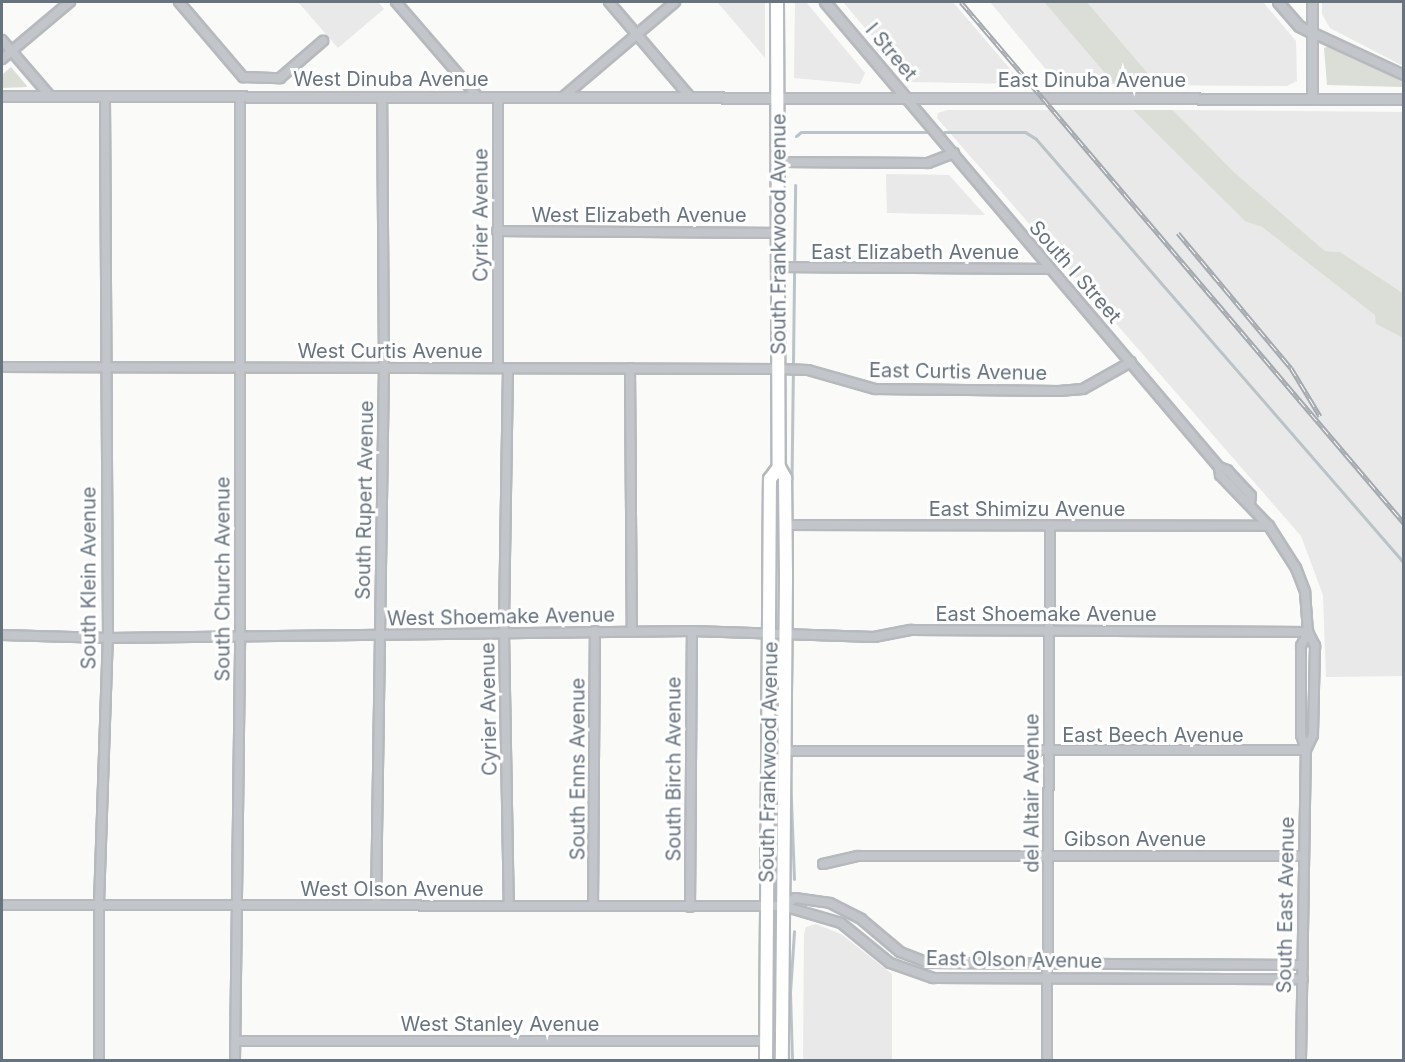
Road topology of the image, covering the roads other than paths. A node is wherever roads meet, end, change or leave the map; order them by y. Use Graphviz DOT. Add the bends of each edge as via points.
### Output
graph roads {
  1 [pos="70,2"];
  2 [pos="179,2"];
  3 [pos="396,2"];
  4 [pos="609,2"];
  5 [pos="675,2"];
  6 [pos="825,2"];
  7 [pos="1278,2"];
  8 [pos="1312,2"];
  9 [pos="778,4"];
  10 [pos="1311,32"];
  11 [pos="637,34"];
  12 [pos="2,40"];
  13 [pos="323,41"];
  14 [pos="11,52"];
  15 [pos="2,59"];
  16 [pos="1404,75"];
  17 [pos="2,96"];
  18 [pos="50,96"];
  19 [pos="105,96"];
  20 [pos="382,96"];
  21 [pos="562,96"];
  22 [pos="240,97"];
  23 [pos="478,97"];
  24 [pos="498,97"];
  25 [pos="690,97"];
  26 [pos="780,97"];
  27 [pos="906,98"];
  28 [pos="1312,98"];
  29 [pos="1404,99"];
  30 [pos="954,153"];
  31 [pos="779,162"];
  32 [pos="497,231"];
  33 [pos="780,233"];
  34 [pos="780,267"];
  35 [pos="1049,269"];
  36 [pos="1131,362"];
  37 [pos="2,367"];
  38 [pos="104,368"];
  39 [pos="239,368"];
  40 [pos="384,368"];
  41 [pos="498,368"];
  42 [pos="508,368"];
  43 [pos="630,368"];
  44 [pos="779,369"];
  45 [pos="779,466"];
  46 [pos="785,525"];
  47 [pos="1050,525"];
  48 [pos="1269,526"];
  49 [pos="692,631"];
  50 [pos="1050,631"];
  51 [pos="504,632"];
  52 [pos="595,632"];
  53 [pos="632,632"];
  54 [pos="1308,632"];
  55 [pos="771,634"];
  56 [pos="2,635"];
  57 [pos="240,636"];
  58 [pos="378,636"];
  59 [pos="785,636"];
  60 [pos="108,638"];
  61 [pos="1306,750"];
  62 [pos="784,751"];
  63 [pos="1049,753"];
  64 [pos="1048,855"];
  65 [pos="1304,856"];
  66 [pos="823,864"];
  67 [pos="2,904"];
  68 [pos="99,904"];
  69 [pos="236,904"];
  70 [pos="376,905"];
  71 [pos="509,906"];
  72 [pos="593,906"];
  73 [pos="783,906"];
  74 [pos="690,907"];
  75 [pos="767,907"];
  76 [pos="1047,964"];
  77 [pos="1303,965"];
  78 [pos="1047,978"];
  79 [pos="1303,979"];
  80 [pos="235,1041"];
  81 [pos="766,1041"];
  82 [pos="99,1060"];
  83 [pos="235,1060"];
  84 [pos="766,1060"];
  85 [pos="782,1060"];
  86 [pos="1047,1060"];
  87 [pos="1301,1060"];
  1 -- 14 [label="street"];
  2 -- 13 [label="street" via="243,77 276,79"];
  3 -- 23 [label="street"];
  4 -- 11 [label="street"];
  5 -- 11 [label="street"];
  6 -- 27 [label="street, I Street"];
  7 -- 10 [label="street" via="1299,26"];
  8 -- 10 [label="street"];
  9 -- 26 [label="main road, South Frankwood Avenue"];
  10 -- 16 [label="street"];
  10 -- 28 [label="street"];
  11 -- 21 [label="street"];
  11 -- 25 [label="street"];
  12 -- 14 [label="street"];
  14 -- 15 [label="street"];
  14 -- 18 [label="street"];
  17 -- 18 [label="street, West Dinuba Avenue"];
  18 -- 19 [label="street, West Dinuba Avenue"];
  19 -- 22 [label="street, West Dinuba Avenue"];
  19 -- 38 [label="street, South Klein Avenue"];
  20 -- 22 [label="street, West Dinuba Avenue"];
  20 -- 23 [label="street, West Dinuba Avenue"];
  20 -- 40 [label="street, South Rupert Avenue"];
  21 -- 24 [label="street, West Dinuba Avenue"];
  21 -- 25 [label="street, West Dinuba Avenue"];
  22 -- 39 [label="street, South Church Avenue"];
  23 -- 24 [label="street, West Dinuba Avenue"];
  24 -- 32 [label="street, Cyrier Avenue"];
  25 -- 26 [label="street, West Dinuba Avenue"];
  26 -- 27 [label="street, East Dinuba Avenue"];
  26 -- 31 [label="main road, South Frankwood Avenue"];
  27 -- 28 [label="street, East Dinuba Avenue"];
  27 -- 30 [label="street, South I Street"];
  28 -- 29 [label="street, East Dinuba Avenue"];
  30 -- 31 [label="street" via="928,162"];
  30 -- 35 [label="street, South I Street"];
  31 -- 33 [label="main road, South Frankwood Avenue"];
  32 -- 33 [label="street, West Elizabeth Avenue"];
  32 -- 41 [label="street, Cyrier Avenue"];
  33 -- 34 [label="main road, South Frankwood Avenue"];
  34 -- 35 [label="street, East Elizabeth Avenue"];
  34 -- 44 [label="main road, South Frankwood Avenue"];
  35 -- 36 [label="street, South I Street"];
  36 -- 44 [label="street, East Curtis Avenue" via="1083,389 1059,391 875,389 808,370"];
  36 -- 48 [label="street, South I Street" via="1220,467 1220,475"];
  37 -- 38 [label="street, West Curtis Avenue"];
  38 -- 39 [label="street, West Curtis Avenue"];
  38 -- 60 [label="street, South Klein Avenue"];
  39 -- 40 [label="street, West Curtis Avenue"];
  39 -- 57 [label="street, South Church Avenue"];
  40 -- 41 [label="street, West Curtis Avenue"];
  40 -- 58 [label="street, South Rupert Avenue"];
  41 -- 42 [label="street, West Curtis Avenue"];
  42 -- 43 [label="street, West Curtis Avenue"];
  42 -- 51 [label="street, Cyrier Avenue"];
  43 -- 44 [label="street, West Curtis Avenue"];
  43 -- 53 [label="street"];
  44 -- 45 [label="main road, South Frankwood Avenue"];
  45 -- 46 [label="main road, South Frankwood Avenue" via="785,478"];
  45 -- 55 [label="main road, South Frankwood Avenue" via="770,479"];
  46 -- 47 [label="street, East Shimizu Avenue"];
  46 -- 59 [label="main road, South Frankwood Avenue"];
  47 -- 48 [label="street, East Shimizu Avenue"];
  47 -- 50 [label="street, del Altair Avenue"];
  48 -- 54 [label="street, South I Street" via="1302,584"];
  49 -- 53 [label="street, West Shoemake Avenue"];
  49 -- 55 [label="street, West Shoemake Avenue"];
  49 -- 74 [label="street, South Birch Avenue"];
  50 -- 54 [label="street, East Shoemake Avenue"];
  50 -- 59 [label="street, East Shoemake Avenue" via="911,630 874,637"];
  50 -- 63 [label="street, del Altair Avenue"];
  51 -- 52 [label="street, West Shoemake Avenue"];
  51 -- 58 [label="street, West Shoemake Avenue"];
  51 -- 71 [label="street, Cyrier Avenue"];
  52 -- 53 [label="street, West Shoemake Avenue"];
  52 -- 72 [label="street, South Enns Avenue"];
  54 -- 61 [label="street, South East Avenue" via="1301,646 1301,735"];
  54 -- 61 [label="street, South East Avenue" via="1315,646 1313,735"];
  55 -- 59 [label="street, West Shoemake Avenue"];
  55 -- 75 [label="main road, South Frankwood Avenue"];
  56 -- 60 [label="street, West Shoemake Avenue"];
  57 -- 58 [label="street, West Shoemake Avenue"];
  57 -- 60 [label="street, West Shoemake Avenue"];
  57 -- 69 [label="street, South Church Avenue"];
  58 -- 70 [label="street, South Rupert Avenue"];
  59 -- 62 [label="main road, South Frankwood Avenue"];
  60 -- 68 [label="street, South Klein Avenue"];
  61 -- 63 [label="street, East Beech Avenue"];
  61 -- 65 [label="street, South East Avenue"];
  62 -- 63 [label="street, East Beech Avenue"];
  62 -- 73 [label="main road, South Frankwood Avenue"];
  63 -- 64 [label="street, del Altair Avenue"];
  64 -- 65 [label="street, Gibson Avenue"];
  64 -- 66 [label="street, Gibson Avenue" via="858,856"];
  64 -- 76 [label="street, del Altair Avenue"];
  65 -- 77 [label="street, South East Avenue"];
  67 -- 68 [label="street, West Olson Avenue"];
  68 -- 69 [label="street, West Olson Avenue"];
  68 -- 82 [label="street, South Klein Avenue"];
  69 -- 70 [label="street, West Olson Avenue"];
  69 -- 80 [label="street, South Church Avenue"];
  70 -- 71 [label="street, West Olson Avenue"];
  71 -- 72 [label="street, West Olson Avenue"];
  72 -- 74 [label="street, West Olson Avenue"];
  73 -- 75 [label="street, West Olson Avenue"];
  73 -- 76 [label="street, East Olson Avenue" via="795,898 830,903 861,919 900,952 929,963"];
  73 -- 78 [label="street, East Olson Avenue" via="841,923 890,963 917,975"];
  73 -- 85 [label="main road, South Frankwood Avenue"];
  74 -- 75 [label="street, West Olson Avenue"];
  75 -- 81 [label="main road, South Frankwood Avenue"];
  76 -- 77 [label="street, East Olson Avenue"];
  76 -- 78 [label="street, del Altair Avenue"];
  77 -- 79 [label="street, South East Avenue"];
  78 -- 79 [label="street, East Olson Avenue"];
  78 -- 86 [label="street, del Altair Avenue"];
  79 -- 87 [label="street, South East Avenue"];
  80 -- 81 [label="street, West Stanley Avenue"];
  80 -- 83 [label="street, South Church Avenue"];
  81 -- 84 [label="main road, South Frankwood Avenue"];
}
